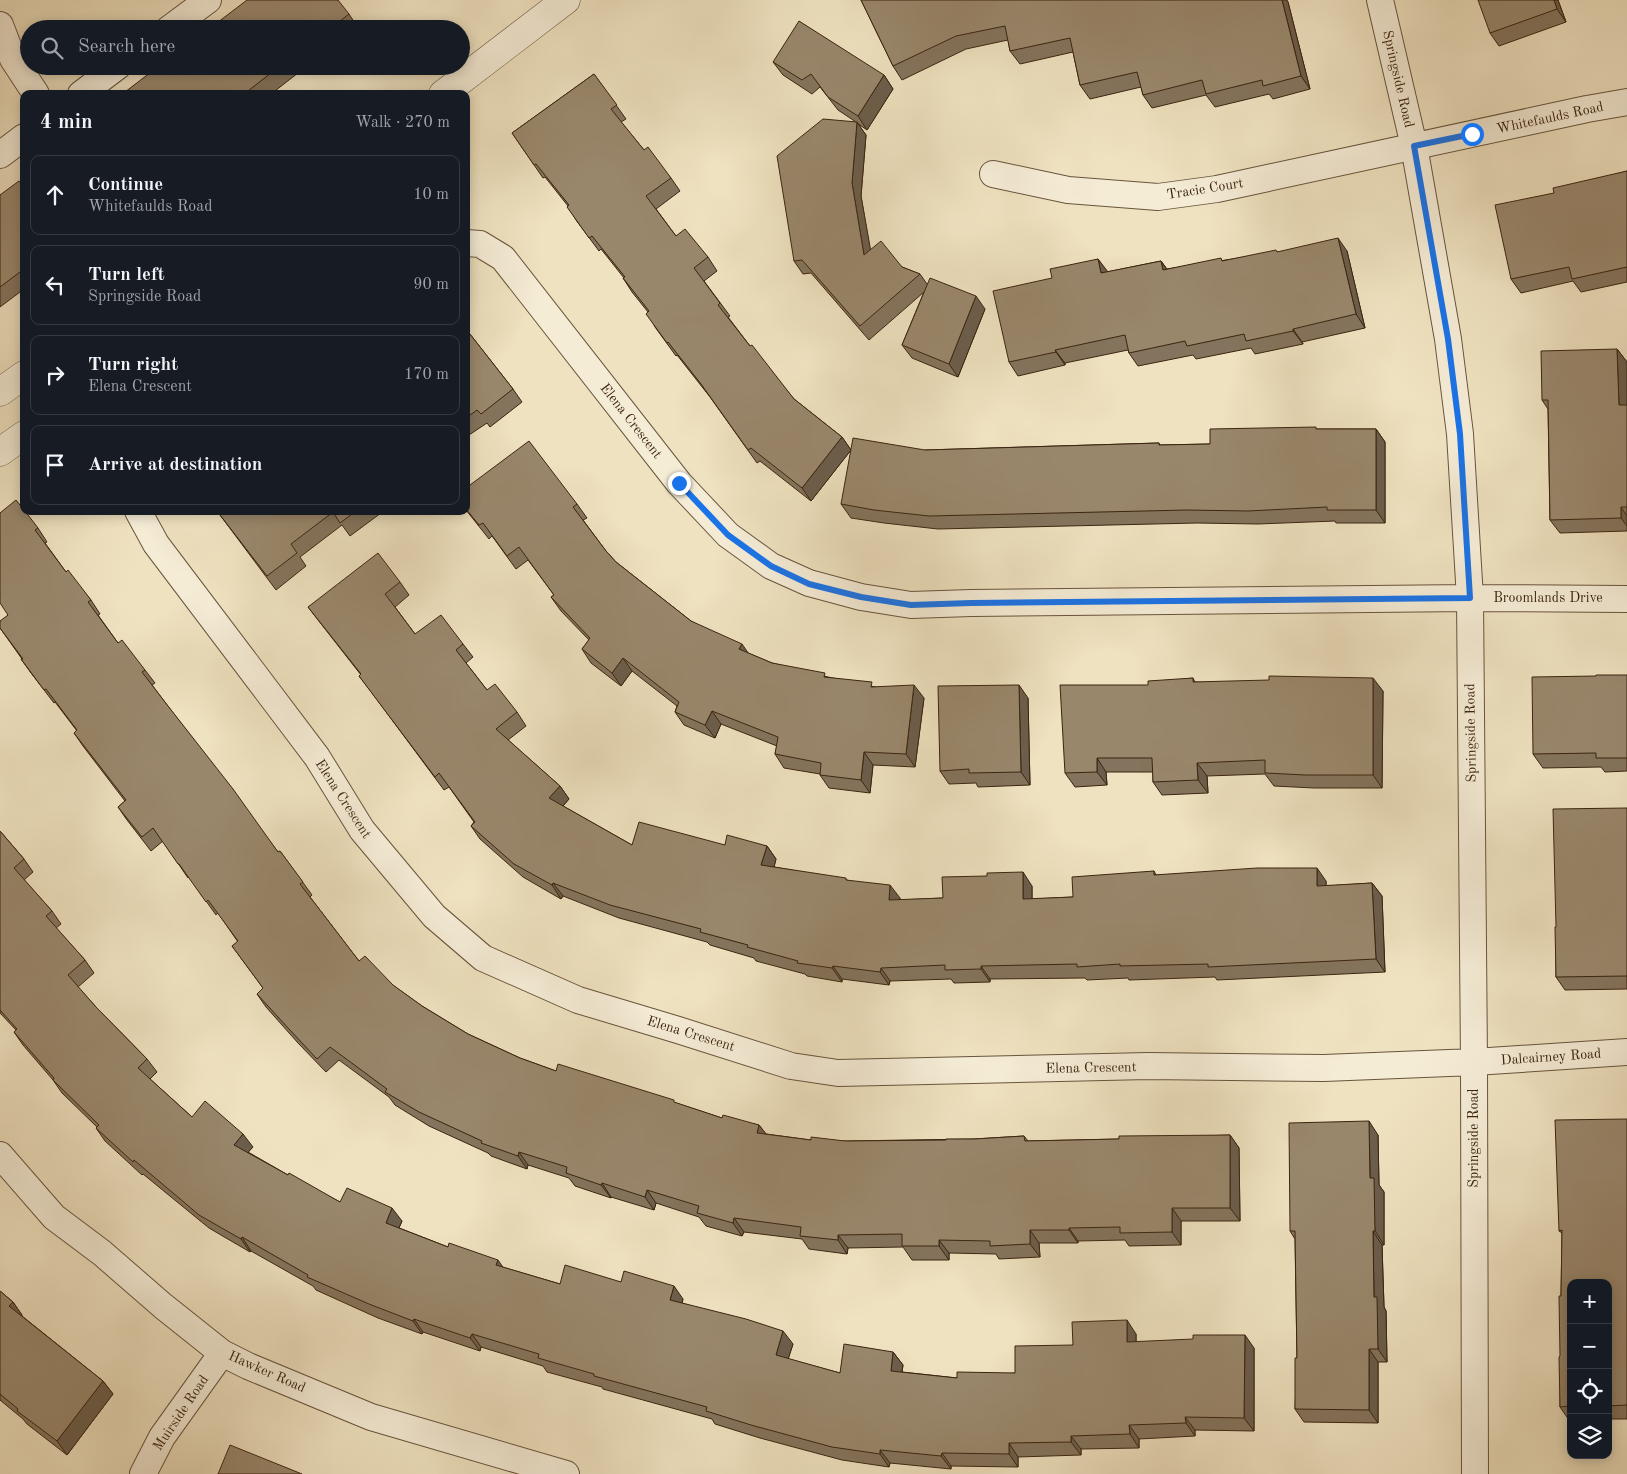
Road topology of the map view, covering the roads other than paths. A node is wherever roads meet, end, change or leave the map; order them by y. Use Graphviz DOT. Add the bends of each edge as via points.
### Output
graph roads {
  1 [pos="208,0"];
  2 [pos="566,0"];
  3 [pos="1380,0"];
  4 [pos="181,20"];
  5 [pos="0,25"];
  6 [pos="20,70"];
  7 [pos="470,73"];
  8 [pos="24,75"];
  9 [pos="106,75"];
  10 [pos="468,75"];
  11 [pos="33,90"];
  12 [pos="85,90"];
  13 [pos="448,90"];
  14 [pos="1627,102"];
  15 [pos="20,139"];
  16 [pos="1414,146"];
  17 [pos="0,155"];
  18 [pos="994,174"];
  19 [pos="470,243"];
  20 [pos="20,378"];
  21 [pos="0,392"];
  22 [pos="20,437"];
  23 [pos="0,452"];
  24 [pos="140,515"];
  25 [pos="1470,598"];
  26 [pos="1627,599"];
  27 [pos="1627,1052"];
  28 [pos="1474,1062"];
  29 [pos="0,1156"];
  30 [pos="222,1352"];
  31 [pos="144,1474"];
  32 [pos="566,1474"];
  33 [pos="1475,1474"];
  1 -- 4 [label="street"];
  2 -- 7 [label="street"];
  3 -- 16 [label="street, Springside Road"];
  5 -- 6 [label="street"];
  8 -- 11 [label="street"];
  9 -- 12 [label="street"];
  10 -- 13 [label="street"];
  14 -- 16 [label="street, Whitefaulds Road"];
  15 -- 17 [label="street"];
  16 -- 18 [label="street, Tracie Court" via="1217,189 1158,197 1068,190"];
  16 -- 25 [label="street, Springside Road" via="1448,339 1460,434"];
  19 -- 25 [label="street, Elena Crescent" via="480,244 503,258 679,483 728,535 771,566 809,584 911,605"];
  20 -- 21 [label="street"];
  22 -- 23 [label="street"];
  24 -- 28 [label="street, Elena Crescent" via="156,544 317,758 362,830 434,916 483,958 578,1000 792,1066 838,1073 1148,1066 1324,1068"];
  25 -- 26 [label="street, Broomlands Drive"];
  25 -- 28 [label="street, Springside Road"];
  27 -- 28 [label="street, Dalcairney Road"];
  28 -- 33 [label="street, Springside Road"];
  29 -- 30 [label="street, Hawker Road" via="54,1217"];
  30 -- 31 [label="street, Muirside Road" via="162,1437"];
  30 -- 32 [label="street, Hawker Road" via="371,1417"];
}
